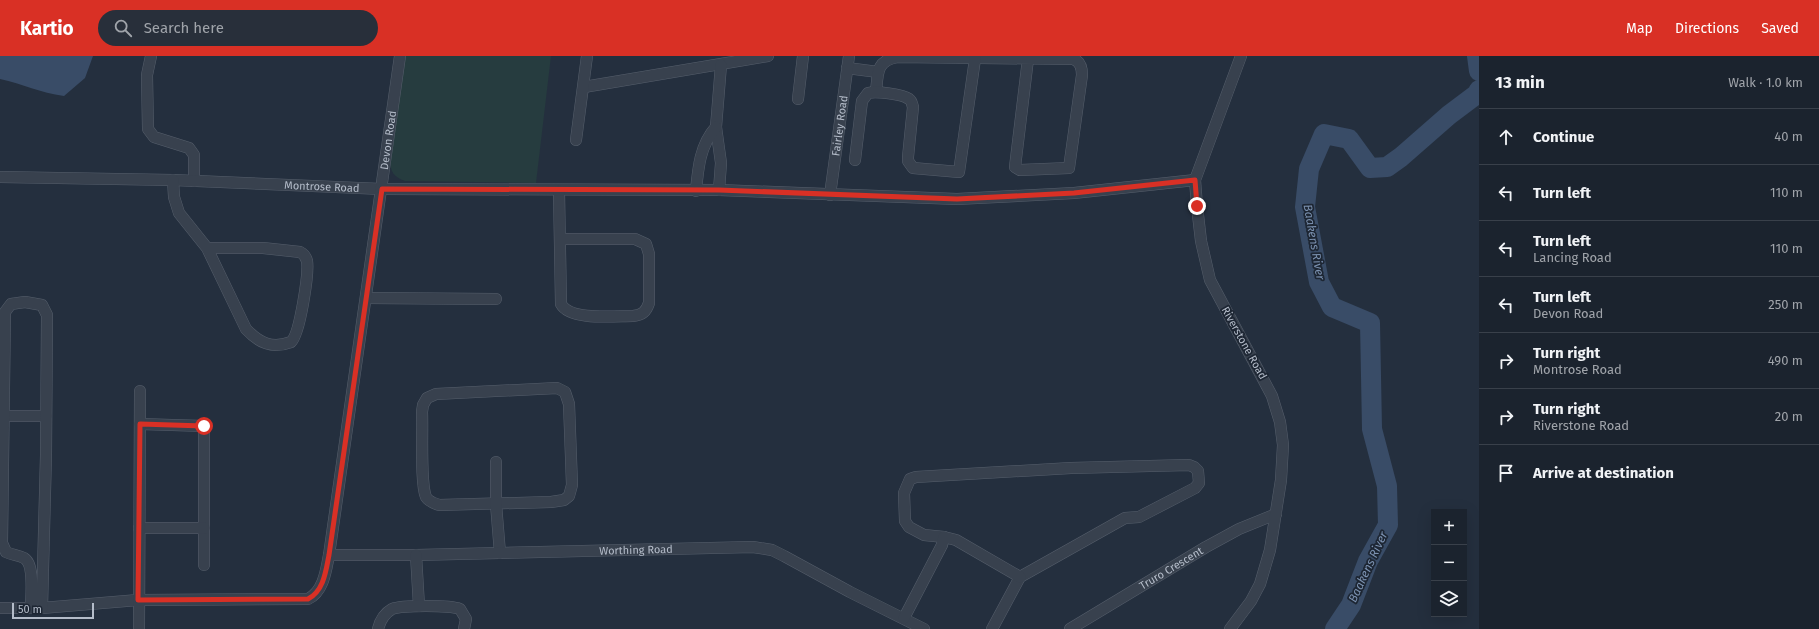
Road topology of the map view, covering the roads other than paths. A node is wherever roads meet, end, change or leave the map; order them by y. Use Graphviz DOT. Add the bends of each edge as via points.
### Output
graph roads {
  1 [pos="151,56"];
  2 [pos="400,56"];
  3 [pos="587,56"];
  4 [pos="768,56"];
  5 [pos="803,56"];
  6 [pos="849,56"];
  7 [pos="1241,56"];
  8 [pos="975,59"];
  9 [pos="1028,59"];
  10 [pos="721,64"];
  11 [pos="847,68"];
  12 [pos="878,72"];
  13 [pos="584,87"];
  14 [pos="876,92"];
  15 [pos="798,99"];
  16 [pos="716,128"];
  17 [pos="576,140"];
  18 [pos="855,160"];
  19 [pos="0,177"];
  20 [pos="173,180"];
  21 [pos="1195,180"];
  22 [pos="194,181"];
  23 [pos="382,189"];
  24 [pos="719,190"];
  25 [pos="559,191"];
  26 [pos="696,191"];
  27 [pos="830,195"];
  28 [pos="560,239"];
  29 [pos="207,248"];
  30 [pos="366,298"];
  31 [pos="496,299"];
  32 [pos="140,391"];
  33 [pos="4,416"];
  34 [pos="46,416"];
  35 [pos="140,424"];
  36 [pos="496,462"];
  37 [pos="496,504"];
  38 [pos="1276,514"];
  39 [pos="139,528"];
  40 [pos="204,528"];
  41 [pos="944,537"];
  42 [pos="500,553"];
  43 [pos="329,555"];
  44 [pos="416,555"];
  45 [pos="43,557"];
  46 [pos="25,558"];
  47 [pos="204,565"];
  48 [pos="1020,577"];
  49 [pos="138,600"];
  50 [pos="419,606"];
  51 [pos="0,608"];
  52 [pos="36,608"];
  53 [pos="904,618"];
  54 [pos="139,629"];
  55 [pos="378,629"];
  56 [pos="464,629"];
  57 [pos="924,629"];
  58 [pos="992,629"];
  59 [pos="1070,629"];
  60 [pos="1230,629"];
  1 -- 22 [label="street" via="147,75 148,129 154,137 189,148 194,155"];
  2 -- 23 [label="street, Devon Road"];
  3 -- 13 [label="street"];
  4 -- 10 [label="street"];
  5 -- 15 [label="street"];
  6 -- 11 [label="street, Fairley Road"];
  7 -- 21 [label="street, Riverstone Road"];
  8 -- 9 [label="street"];
  8 -- 12 [label="street" via="897,57 887,59"];
  8 -- 14 [label="street" via="959,172 913,168 908,161 912,102 908,98"];
  9 -- 9 [label="street" via="1015,167 1020,170 1069,168 1082,75 1080,64 1072,59"];
  10 -- 13 [label="street"];
  10 -- 16 [label="street"];
  11 -- 12 [label="street"];
  11 -- 27 [label="street, Fairley Road"];
  12 -- 14 [label="street"];
  13 -- 17 [label="street"];
  14 -- 18 [label="street" via="868,92 862,101"];
  16 -- 24 [label="street" via="721,163"];
  16 -- 26 [label="street" via="700,156"];
  19 -- 20 [label="street, Montrose Road"];
  20 -- 22 [label="street, Montrose Road"];
  20 -- 29 [label="street" via="179,214"];
  21 -- 27 [label="street, Montrose Road" via="1074,193 957,199"];
  21 -- 38 [label="street, Riverstone Road" via="1201,241 1210,280 1272,396 1280,422 1283,445"];
  22 -- 23 [label="street, Montrose Road"];
  23 -- 25 [label="street, Montrose Road"];
  23 -- 30 [label="street, Devon Road"];
  24 -- 26 [label="street, Montrose Road"];
  24 -- 27 [label="street, Montrose Road"];
  25 -- 26 [label="street, Montrose Road"];
  25 -- 28 [label="street"];
  28 -- 28 [label="street" via="635,239 646,244 649,254 647,311 639,316 578,315 567,311 561,304"];
  29 -- 29 [label="street" via="250,334 264,344 279,346 291,342 297,334 301,318 307,264 304,255 300,252 262,248"];
  30 -- 31 [label="street"];
  30 -- 43 [label="street, Devon Road"];
  32 -- 35 [label="street"];
  33 -- 34 [label="street"];
  33 -- 34 [label="street" via="5,312 11,304 25,302 42,304 47,314"];
  33 -- 46 [label="street" via="2,543 6,552"];
  34 -- 45 [label="street"];
  35 -- 39 [label="street"];
  35 -- 40 [label="street" via="204,426"];
  36 -- 37 [label="street"];
  37 -- 37 [label="street" via="558,502 569,496 572,486 569,404 562,389 436,394 424,401 423,483 427,498 431,503 439,505"];
  37 -- 42 [label="street"];
  38 -- 59 [label="street, Truro Crescent" via="1239,529 1206,547"];
  38 -- 60 [label="street, Riverstone Road" via="1270,550 1260,584"];
  39 -- 40 [label="street"];
  39 -- 49 [label="street"];
  40 -- 47 [label="street"];
  41 -- 48 [label="street" via="956,540"];
  41 -- 48 [label="street" via="924,535 909,527 905,520 904,493 910,479 1071,468 1189,465 1198,471 1199,483 1194,488 1139,517 1125,518"];
  41 -- 53 [label="street"];
  42 -- 44 [label="street, Worthing Road"];
  42 -- 53 [label="street, Worthing Road" via="753,547 772,550"];
  43 -- 44 [label="street, Worthing Road"];
  43 -- 49 [label="street, Devon Road" via="323,582 317,592 308,599"];
  44 -- 50 [label="street"];
  45 -- 46 [label="street"];
  45 -- 52 [label="street"];
  46 -- 52 [label="street" via="31,569"];
  48 -- 58 [label="street"];
  49 -- 52 [label="street"];
  49 -- 54 [label="street"];
  50 -- 55 [label="street" via="402,607 388,612"];
  50 -- 56 [label="street" via="460,609 466,619"];
  51 -- 52 [label="street"];
  53 -- 57 [label="street, Worthing Road"];
}
